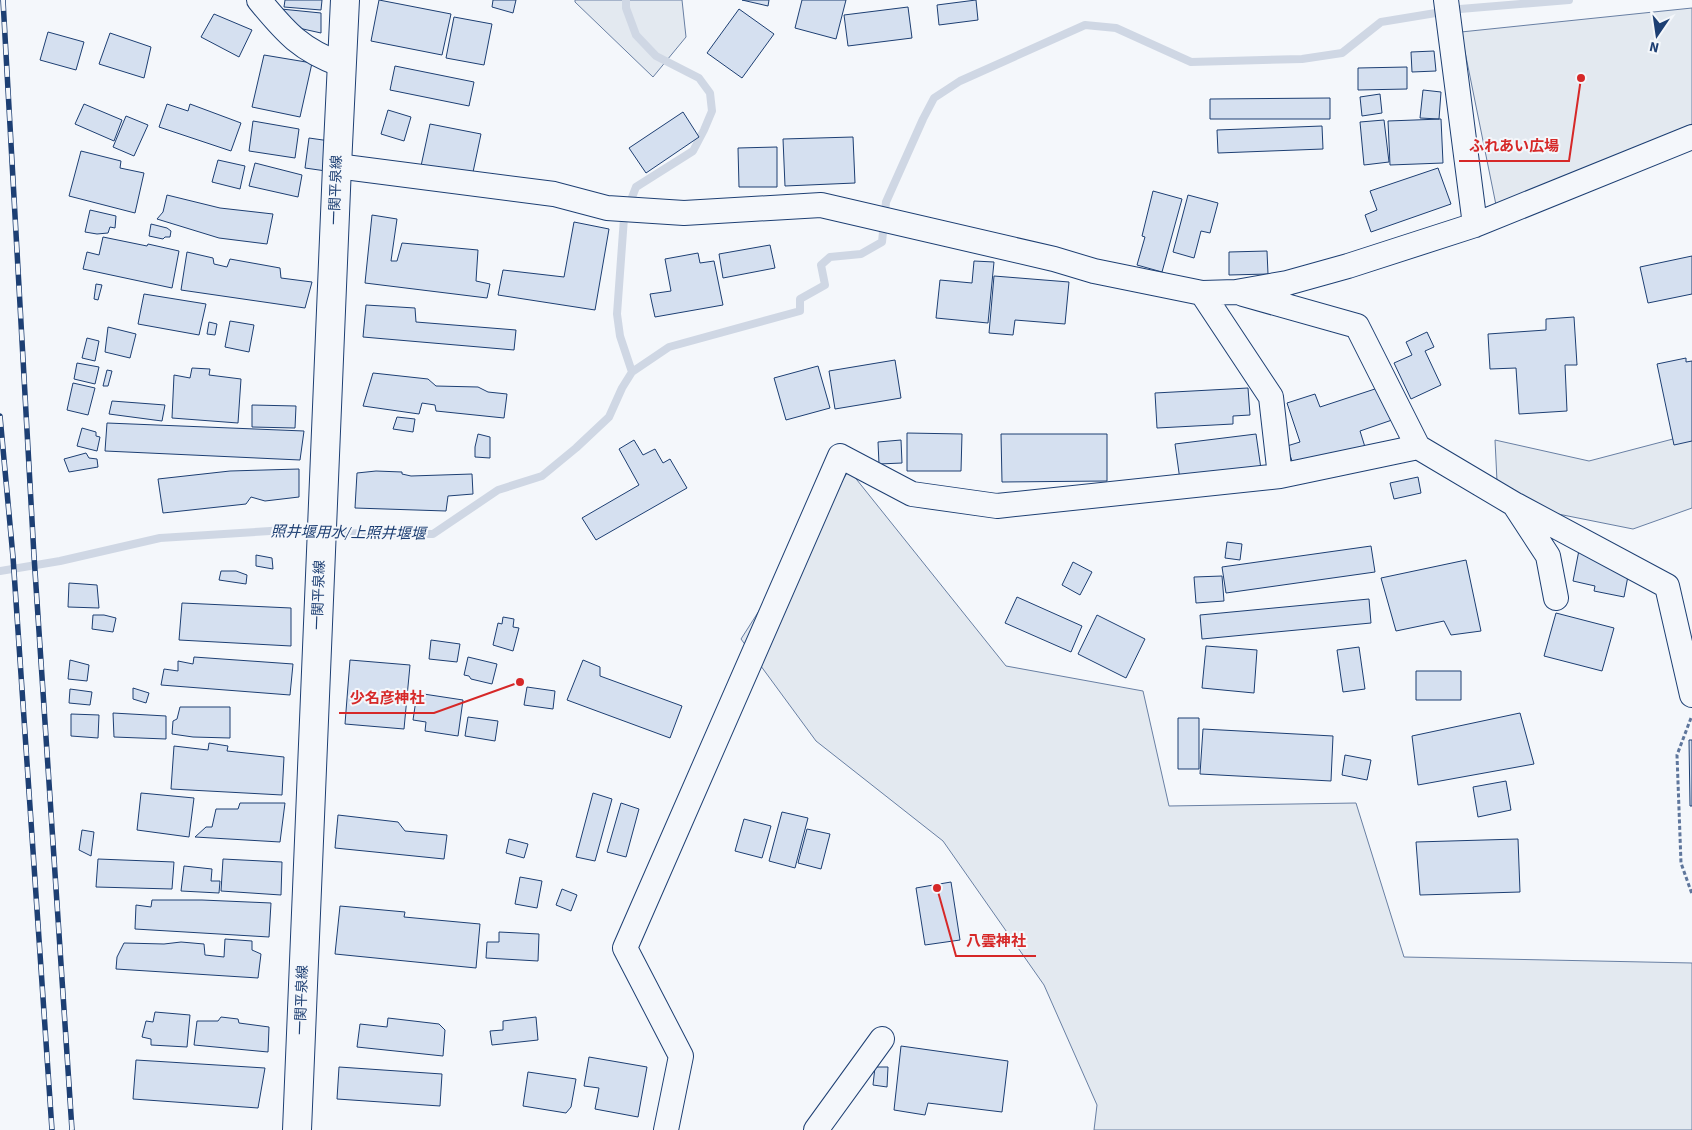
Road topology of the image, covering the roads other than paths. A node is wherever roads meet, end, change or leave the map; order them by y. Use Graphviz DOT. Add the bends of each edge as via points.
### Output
graph roads {
  1 [pos="259,0"];
  2 [pos="346,0"];
  3 [pos="1446,0"];
  4 [pos="342,65"];
  5 [pos="1690,140"];
  6 [pos="337,166"];
  7 [pos="1475,225"];
  8 [pos="1236,292"];
  9 [pos="1202,293"];
  10 [pos="1418,447"];
  11 [pos="1280,476"];
  12 [pos="1514,504"];
  13 [pos="1556,598"];
  14 [pos="1692,695"];
  15 [pos="882,1039"];
  16 [pos="297,1130"];
  17 [pos="666,1130"];
  18 [pos="816,1130"];
  1 -- 4 [label="street" via="299,44"];
  2 -- 4 [label="main road, 一関平泉線"];
  3 -- 7 [label="street"];
  4 -- 6 [label="main road, 一関平泉線"];
  5 -- 7 [label="street"];
  6 -- 9 [label="street" via="554,194 607,208 684,213 820,205 1094,271"];
  6 -- 16 [label="main road, 一関平泉線"];
  7 -- 8 [label="street" via="1348,266 1287,283"];
  8 -- 9 [label="street"];
  8 -- 10 [label="street" via="1357,326"];
  9 -- 11 [label="street" via="1271,397"];
  10 -- 11 [label="street"];
  10 -- 12 [label="street"];
  11 -- 17 [label="street" via="997,506 912,494 840,456 625,948 682,1056"];
  12 -- 13 [label="street" via="1548,556"];
  12 -- 14 [label="street" via="1667,586"];
  15 -- 18 [label="street"];
}
